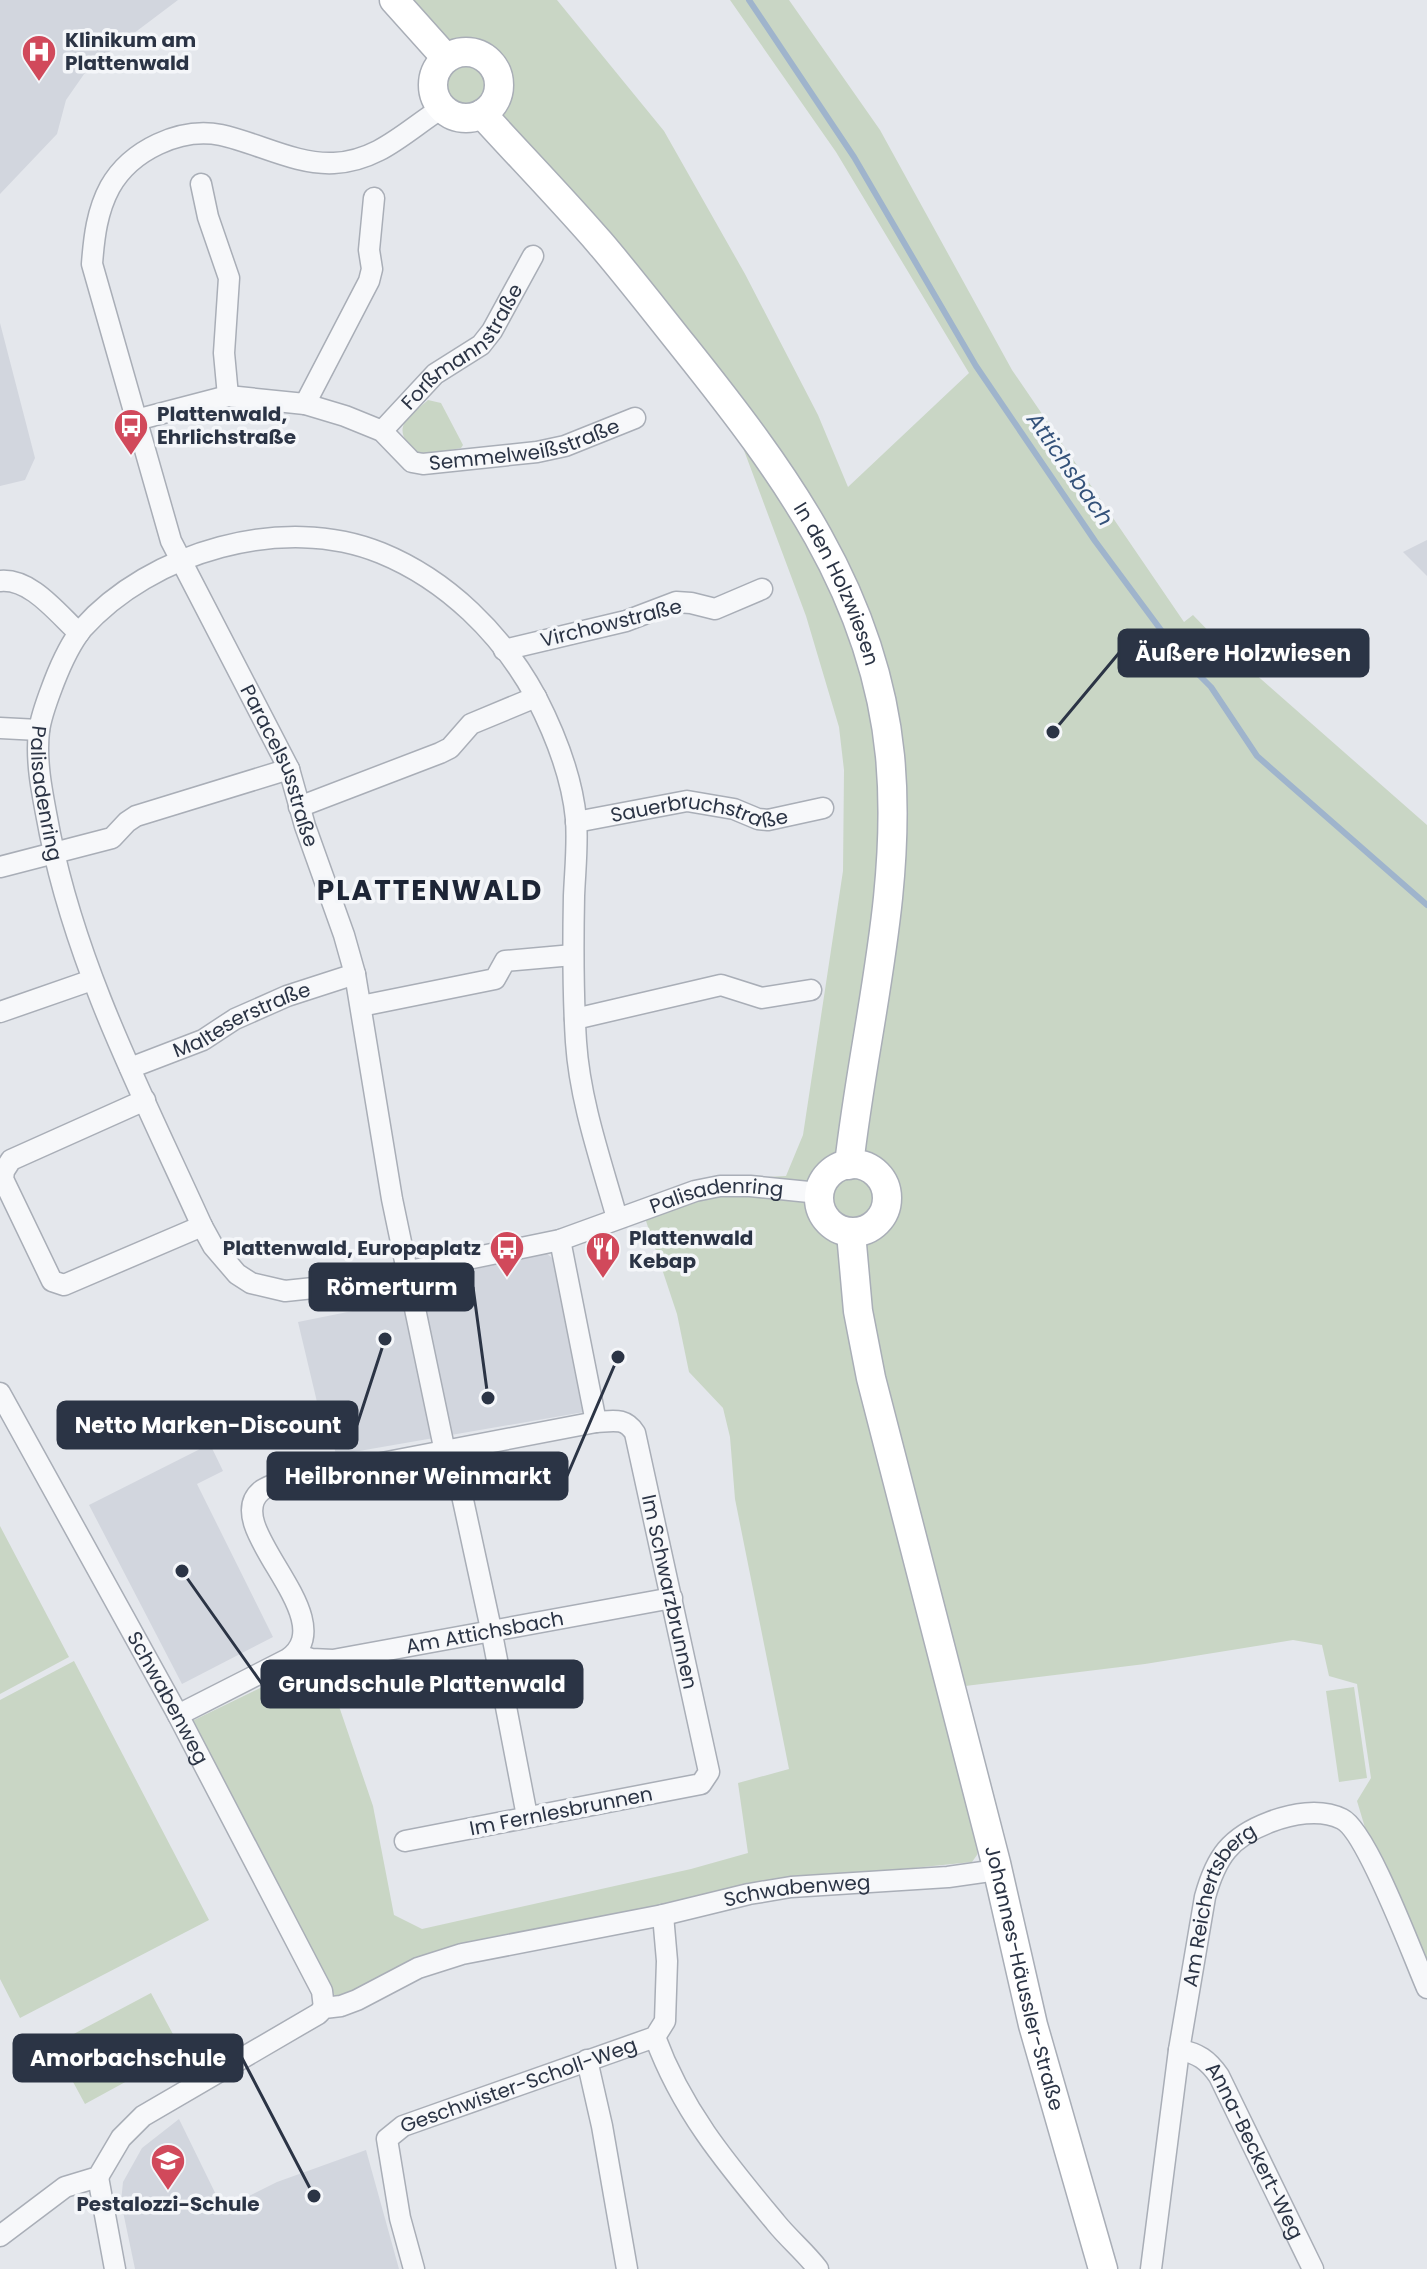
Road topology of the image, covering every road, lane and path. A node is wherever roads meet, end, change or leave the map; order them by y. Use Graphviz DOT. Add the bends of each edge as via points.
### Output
graph roads {
  1 [pos="394,0"];
  2 [pos="446,58"];
  3 [pos="442,108"];
  4 [pos="482,114"];
  5 [pos="201,184"];
  6 [pos="374,198"];
  7 [pos="533,256"];
  8 [pos="228,396"];
  9 [pos="305,404"];
  10 [pos="635,418"];
  11 [pos="136,420"];
  12 [pos="382,431"];
  13 [pos="179,559"];
  14 [pos="0,581"];
  15 [pos="762,589"];
  16 [pos="79,633"];
  17 [pos="504,650"];
  18 [pos="536,697"];
  19 [pos="0,728"];
  20 [pos="39,730"];
  21 [pos="289,769"];
  22 [pos="299,807"];
  23 [pos="823,808"];
  24 [pos="576,822"];
  25 [pos="54,853"];
  26 [pos="0,867"];
  27 [pos="573,955"];
  28 [pos="355,974"];
  29 [pos="92,980"];
  30 [pos="811,990"];
  31 [pos="361,1006"];
  32 [pos="0,1012"];
  33 [pos="575,1019"];
  34 [pos="130,1068"];
  35 [pos="145,1100"];
  36 [pos="849,1165"];
  37 [pos="819,1193"];
  38 [pos="617,1218"];
  39 [pos="202,1226"];
  40 [pos="851,1233"];
  41 [pos="560,1240"];
  42 [pos="406,1272"];
  43 [pos="0,1393"];
  44 [pos="596,1422"];
  45 [pos="445,1452"];
  46 [pos="672,1598"];
  47 [pos="491,1629"];
  48 [pos="296,1654"];
  49 [pos="178,1715"];
  50 [pos="709,1772"];
  51 [pos="527,1816"];
  52 [pos="405,1841"];
  53 [pos="997,1870"];
  54 [pos="663,1915"];
  55 [pos="1427,1988"];
  56 [pos="324,2008"];
  57 [pos="655,2037"];
  58 [pos="1179,2050"];
  59 [pos="587,2060"];
  60 [pos="98,2177"];
  61 [pos="0,2236"];
  62 [pos="115,2269"];
  63 [pos="414,2269"];
  64 [pos="627,2269"];
  65 [pos="818,2269"];
  66 [pos="1103,2269"];
  67 [pos="1151,2269"];
  68 [pos="1313,2269"];
  1 -- 2 [label="street"];
  2 -- 3 [label="street" via="433,85"];
  2 -- 4 [label="street" via="479,54 489,61 496,72 497,96"];
  3 -- 4 [label="street" via="464,118"];
  3 -- 11 [label="street, Paracelsusstraße" via="398,141 357,160 309,161 218,135 189,134 168,139 128,165 111,184 101,208 92,264"];
  4 -- 36 [label="street, In den Holzwiesen" via="600,243 779,470 826,548 864,640 890,756 892,827"];
  5 -- 8 [label="street" via="229,278 224,353"];
  6 -- 9 [label="street" via="369,281"];
  7 -- 12 [label="street, Forßmannstraße" via="481,345 435,374"];
  8 -- 9 [label="street"];
  8 -- 11 [label="street"];
  9 -- 12 [label="street"];
  10 -- 12 [label="street, Semmelweißstraße" via="565,446 423,464 412,462"];
  11 -- 13 [label="street, Paracelsusstraße"];
  13 -- 16 [label="street, Palisadenring" via="131,587"];
  13 -- 17 [label="street, Palisadenring" via="290,536 366,548 416,569 449,592"];
  13 -- 21 [label="street, Paracelsusstraße"];
  14 -- 16 [label="street" via="27,586"];
  15 -- 17 [label="street, Virchowstraße" via="715,609 676,602 626,621"];
  16 -- 20 [label="street, Palisadenring" via="61,664"];
  17 -- 18 [label="street, Palisadenring"];
  18 -- 22 [label="street" via="471,724 440,753"];
  18 -- 24 [label="street, Palisadenring" via="563,763"];
  19 -- 20 [label="street"];
  20 -- 25 [label="street, Palisadenring" via="38,764"];
  21 -- 22 [label="street, Paracelsusstraße"];
  21 -- 25 [label="street" via="136,816 112,838"];
  22 -- 28 [label="street, Paracelsusstraße"];
  23 -- 24 [label="street, Sauerbruchstraße" via="768,820 687,801"];
  24 -- 27 [label="street, Palisadenring"];
  25 -- 26 [label="street"];
  25 -- 29 [label="street, Palisadenring"];
  27 -- 31 [label="street" via="505,961 495,979"];
  27 -- 33 [label="street, Palisadenring"];
  28 -- 31 [label="street, Paracelsusstraße"];
  28 -- 34 [label="street, Malteserstraße" via="287,996 203,1040"];
  29 -- 32 [label="street"];
  29 -- 34 [label="street, Palisadenring"];
  30 -- 33 [label="street" via="762,998 721,985"];
  31 -- 42 [label="street, Paracelsusstraße"];
  33 -- 38 [label="street, Palisadenring" via="588,1111"];
  34 -- 35 [label="street, Palisadenring"];
  35 -- 39 [label="street, Palisadenring"];
  35 -- 39 [label="street" via="11,1160 3,1179 57,1285"];
  36 -- 37 [label="street" via="828,1174"];
  36 -- 40 [label="street" via="873,1170 884,1184 887,1202 875,1224"];
  37 -- 38 [label="street, Palisadenring" via="720,1186"];
  37 -- 40 [label="street" via="830,1224"];
  38 -- 41 [label="street, Palisadenring"];
  39 -- 42 [label="street, Palisadenring" via="237,1274 276,1289 319,1288"];
  40 -- 53 [label="street, Johannes-Häussler-Straße" via="871,1378"];
  41 -- 42 [label="street, Palisadenring"];
  41 -- 44 [label="street"];
  42 -- 45 [label="street, Paracelsusstraße"];
  43 -- 49 [label="street, Schwabenweg"];
  44 -- 45 [label="street"];
  44 -- 46 [label="street, Im Schwarzbrunnen" via="621,1420 635,1433"];
  45 -- 47 [label="street, Paracelsusstraße" via="458,1477"];
  45 -- 48 [label="street" via="273,1485 258,1494 254,1521 303,1619 305,1638"];
  46 -- 47 [label="street, Am Attichsbach"];
  46 -- 50 [label="street, Im Schwarzbrunnen"];
  47 -- 48 [label="street, Am Attichsbach" via="333,1660"];
  47 -- 51 [label="street, Paracelsusstraße"];
  48 -- 49 [label="street"];
  49 -- 56 [label="street, Schwabenweg" via="322,1991"];
  50 -- 51 [label="street, Im Fernlesbrunnen" via="701,1784"];
  51 -- 52 [label="street, Im Fernlesbrunnen"];
  53 -- 54 [label="street, Schwabenweg" via="776,1889"];
  53 -- 66 [label="street, Johannes-Häussler-Straße" via="1041,2055"];
  54 -- 56 [label="street, Schwabenweg" via="454,1956 357,2000"];
  54 -- 57 [label="street, Geschwister-Scholl-Weg" via="665,2021"];
  55 -- 58 [label="street, Am Reichertsberg" via="1373,1862 1352,1827 1342,1819 1313,1813 1273,1820 1234,1841 1211,1873"];
  56 -- 60 [label="street, Schwabenweg" via="143,2116 121,2138"];
  57 -- 59 [label="street, Geschwister-Scholl-Weg"];
  57 -- 65 [label="street, Geschwister-Scholl-Weg" via="692,2117"];
  58 -- 67 [label="street, Am Reichertsberg"];
  58 -- 68 [label="street, Anna-Beckert-Weg" via="1203,2057 1219,2076"];
  59 -- 63 [label="street, Geschwister-Scholl-Weg" via="403,2126 387,2139"];
  59 -- 64 [label="street"];
  60 -- 61 [label="street" via="65,2187"];
  60 -- 62 [label="street"];
}
